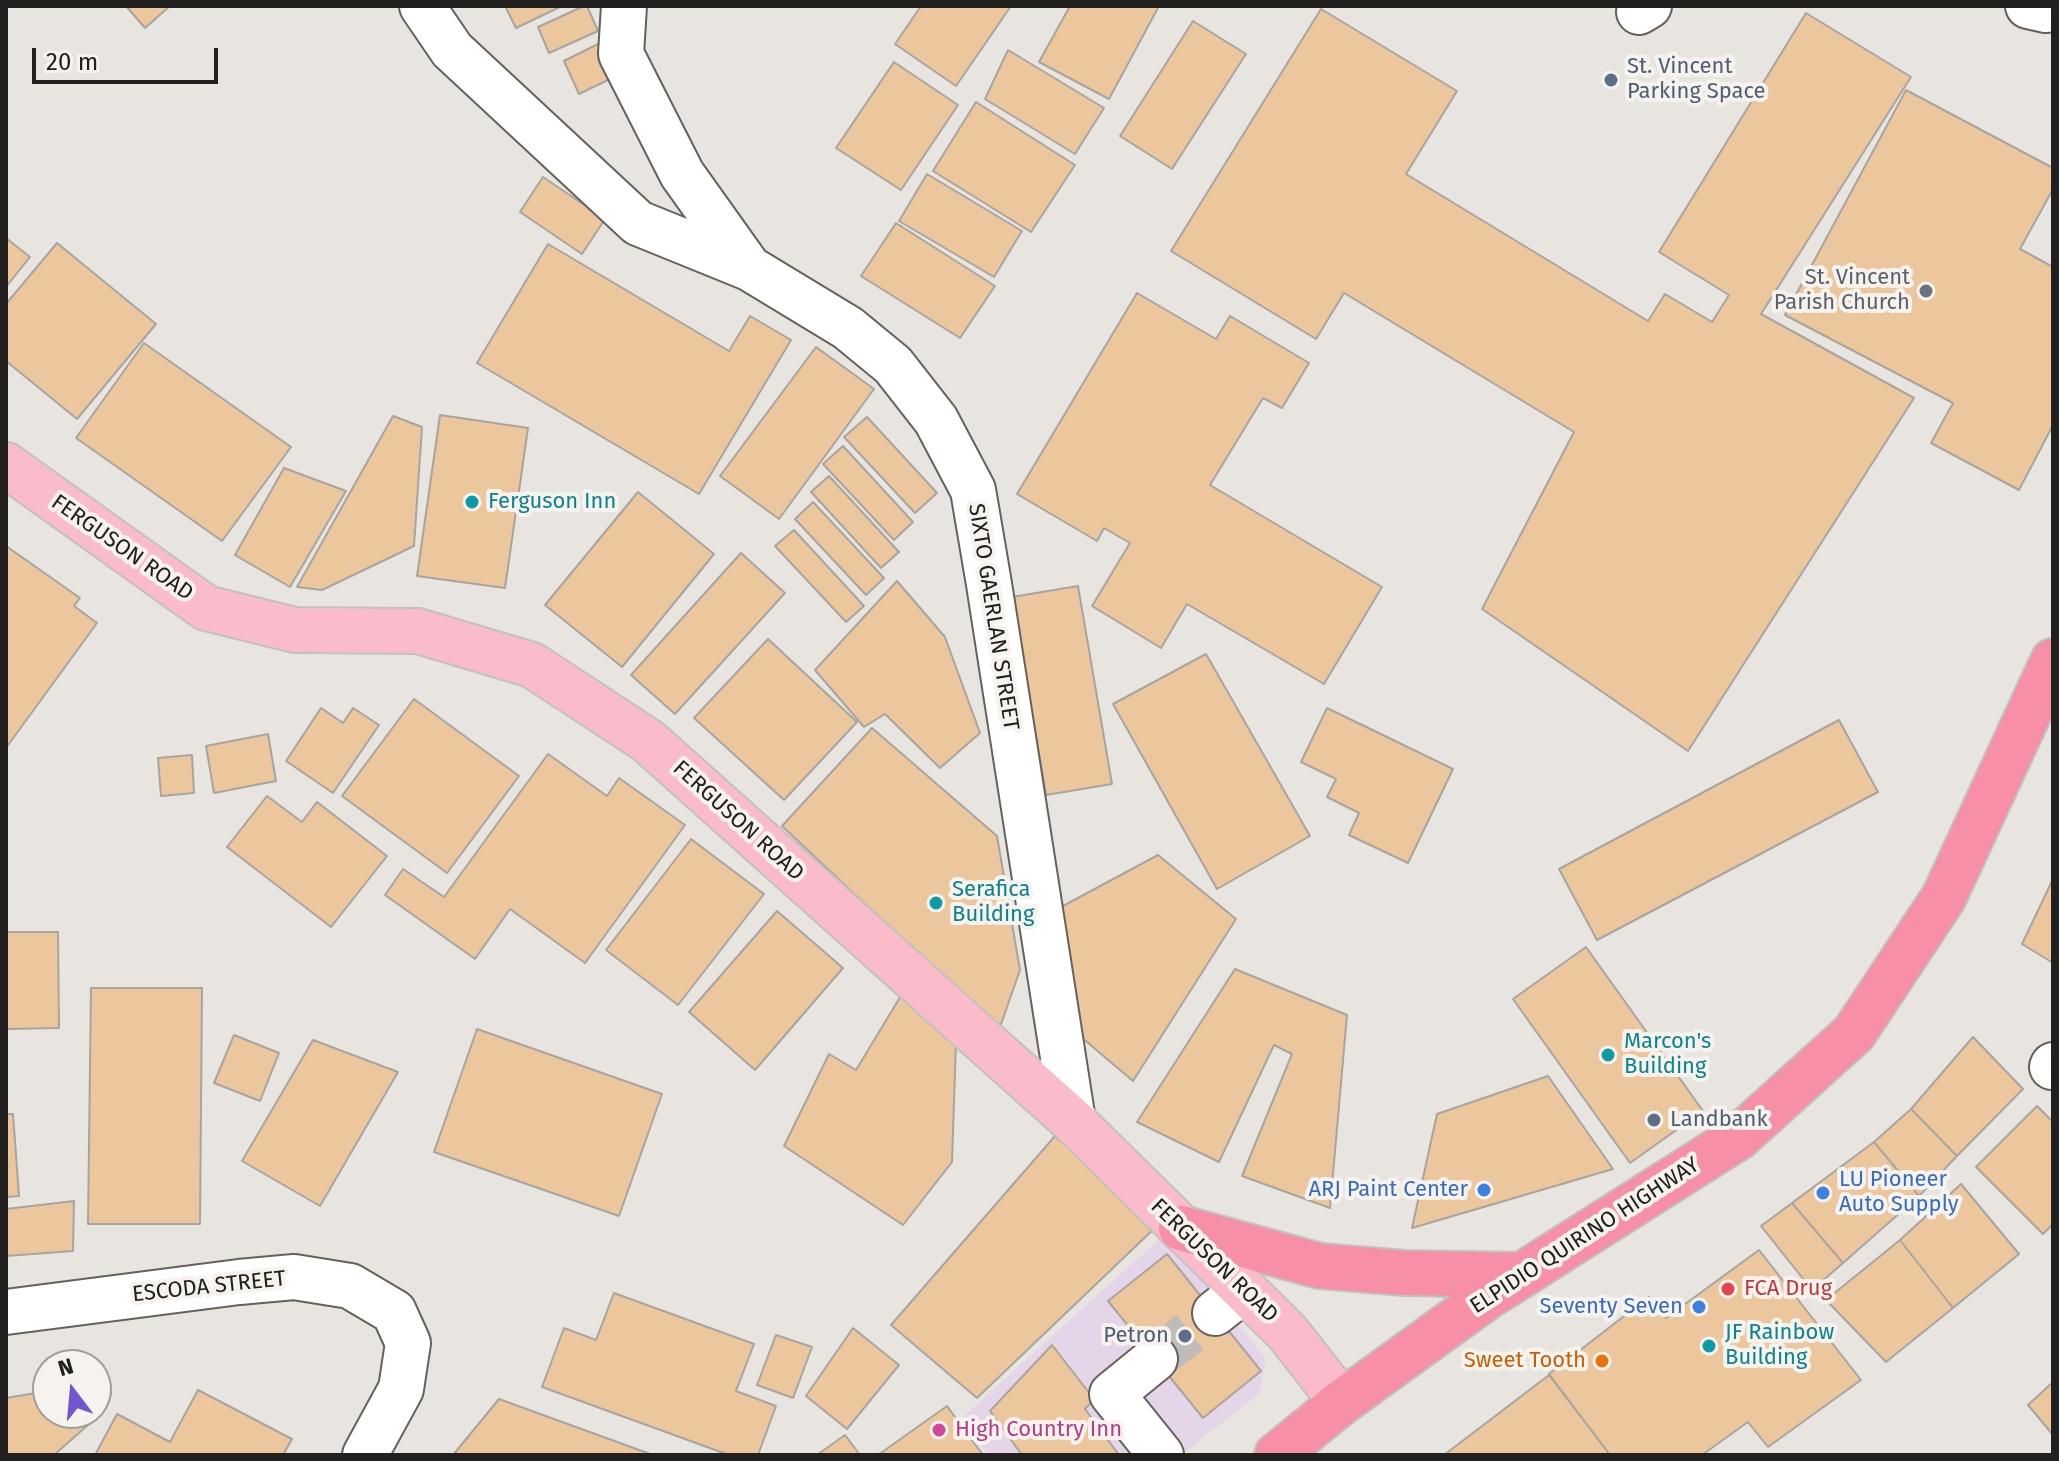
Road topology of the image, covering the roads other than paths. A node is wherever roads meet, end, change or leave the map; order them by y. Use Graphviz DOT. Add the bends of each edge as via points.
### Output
graph roads {
  1 [pos="422,6"];
  2 [pos="624,6"];
  3 [pos="2028,6"];
  4 [pos="2053,9"];
  5 [pos="749,268"];
  6 [pos="6,465"];
  7 [pos="2053,661"];
  8 [pos="1073,1121"];
  9 [pos="1181,1228"];
  10 [pos="1522,1275"];
  11 [pos="6,1312"];
  12 [pos="1155,1359"];
  13 [pos="1342,1402"];
  14 [pos="365,1455"];
  15 [pos="1161,1455"];
  16 [pos="1277,1455"];
  1 -- 5 [label="street" via="452,50 638,223"];
  2 -- 5 [label="street, SIXTO GAERLAN STREET" via="621,54 682,174"];
  3 -- 4 [label="street"];
  5 -- 8 [label="street, SIXTO GAERLAN STREET" via="848,328 893,365 936,420 973,490"];
  6 -- 8 [label="main road, FERGUSON ROAD" via="206,608 295,630 418,631 532,665 648,741"];
  7 -- 10 [label="highway, ELPIDIO QUIRINO HIGHWAY" via="1944,897 1854,1033 1739,1137"];
  8 -- 9 [label="main road, FERGUSON ROAD"];
  9 -- 10 [label="highway" via="1320,1266"];
  9 -- 13 [label="main road, FERGUSON ROAD" via="1230,1301 1287,1332"];
  10 -- 13 [label="highway, ELPIDIO QUIRINO HIGHWAY"];
  11 -- 14 [label="street, ESCODA STREET" via="294,1277 350,1286 394,1312 408,1343 401,1389"];
  12 -- 15 [label="street" via="1112,1394"];
  13 -- 16 [label="highway, ELPIDIO QUIRINO HIGHWAY"];
}
